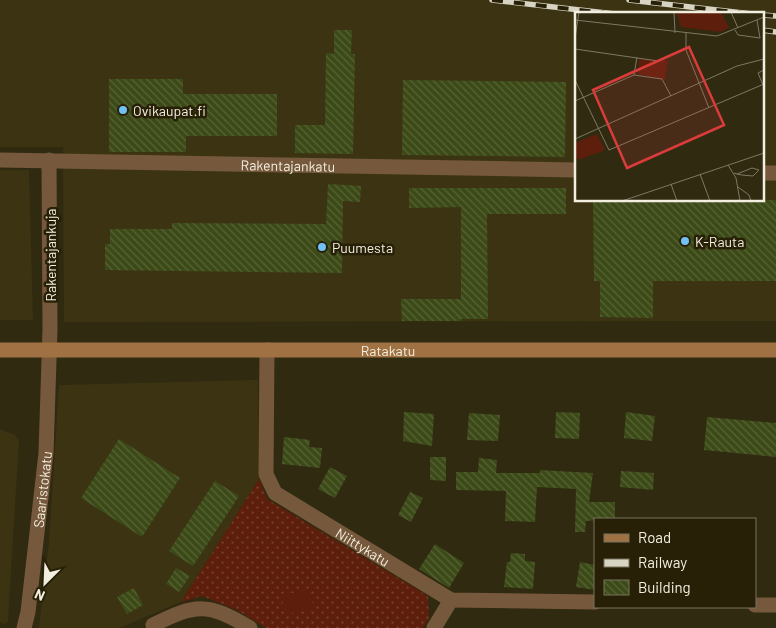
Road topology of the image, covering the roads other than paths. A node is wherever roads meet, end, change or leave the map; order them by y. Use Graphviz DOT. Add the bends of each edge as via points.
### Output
graph roads {
  1 [pos="0,160"];
  2 [pos="49,160"];
  3 [pos="575,170"];
  4 [pos="0,350"];
  5 [pos="49,350"];
  6 [pos="267,350"];
  7 [pos="776,350"];
  8 [pos="451,600"];
  9 [pos="594,602"];
  10 [pos="756,605"];
  11 [pos="776,605"];
  12 [pos="153,625"];
  13 [pos="24,628"];
  14 [pos="250,628"];
  15 [pos="434,628"];
  1 -- 2 [label="street, Rakentajankatu"];
  2 -- 3 [label="street, Rakentajankatu"];
  2 -- 5 [label="street, Rakentajankuja"];
  4 -- 5 [label="main road, Ratakatu"];
  5 -- 6 [label="main road, Ratakatu"];
  5 -- 13 [label="street, Saaristokatu" via="46,453"];
  6 -- 7 [label="main road, Ratakatu"];
  6 -- 8 [label="street, Niittykatu" via="266,474 275,493"];
  8 -- 9 [label="street"];
  8 -- 15 [label="street"];
  10 -- 11 [label="street"];
  12 -- 14 [label="street" via="181,611 205,608"];
}
